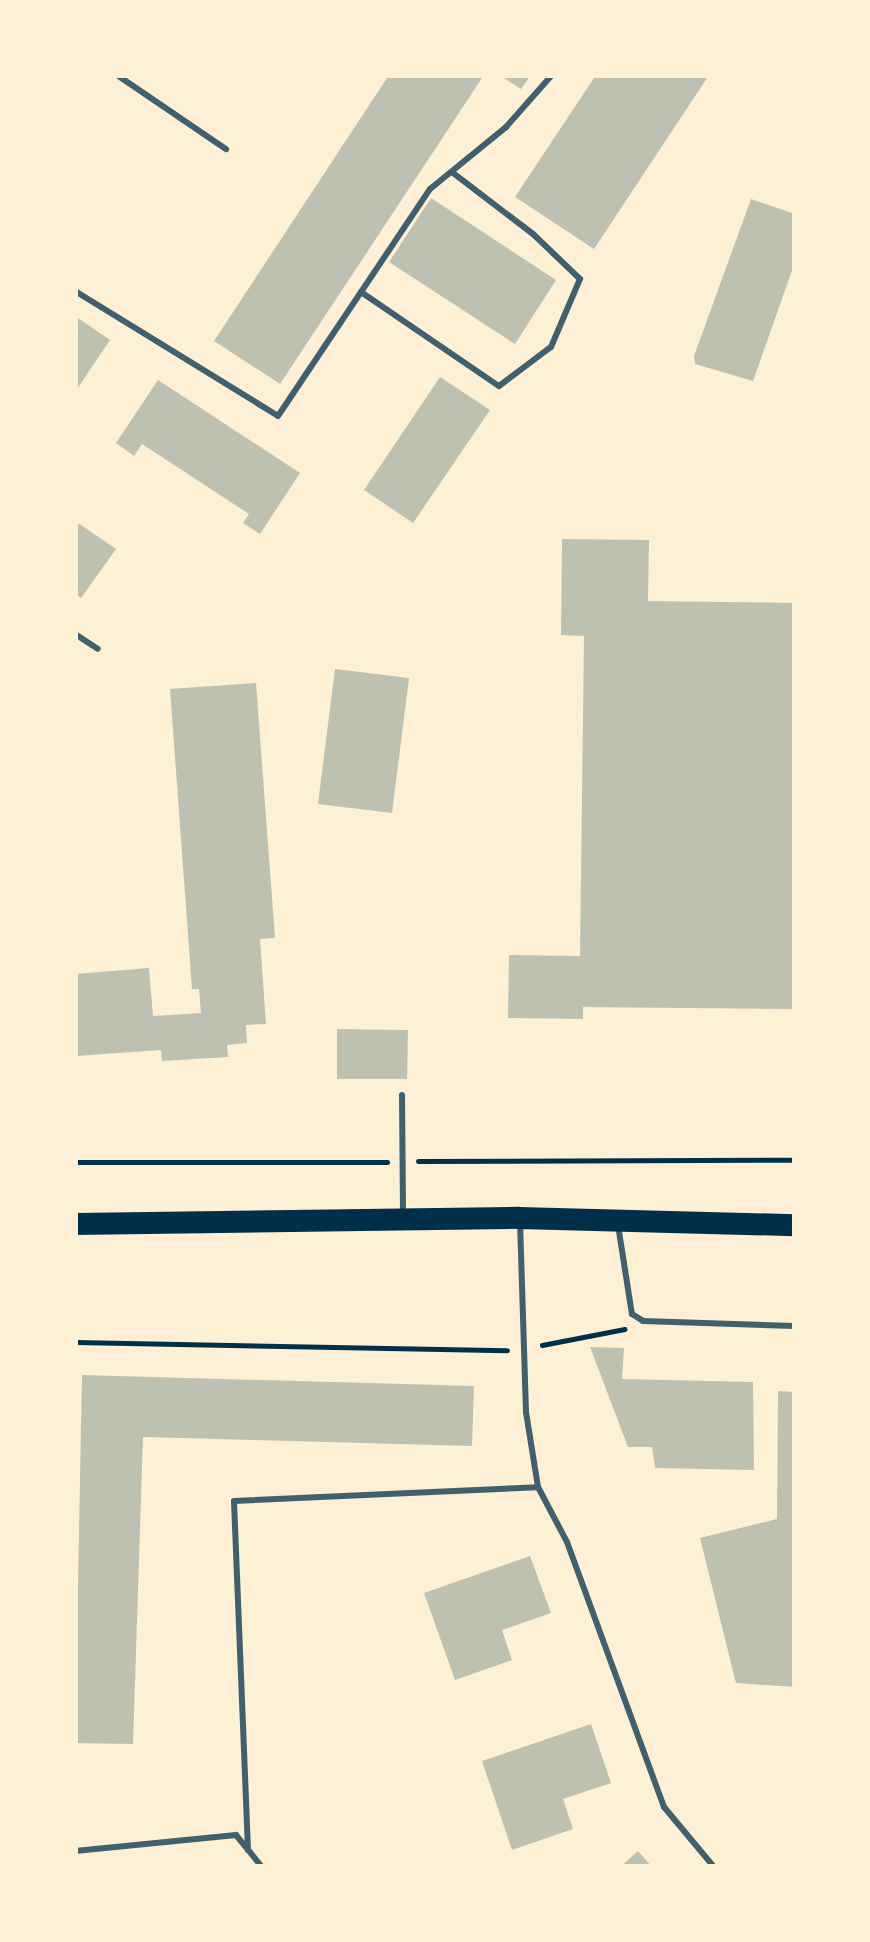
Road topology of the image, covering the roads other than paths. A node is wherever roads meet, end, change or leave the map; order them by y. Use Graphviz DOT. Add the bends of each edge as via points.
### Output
graph roads {
  1 [pos="116,75"];
  2 [pos="552,75"];
  3 [pos="226,148"];
  4 [pos="452,172"];
  5 [pos="75,290"];
  6 [pos="361,292"];
  7 [pos="75,634"];
  8 [pos="98,649"];
  9 [pos="402,1094"];
  10 [pos="520,1218"];
  11 [pos="403,1219"];
  12 [pos="616,1219"];
  13 [pos="75,1224"];
  14 [pos="795,1224"];
  15 [pos="795,1326"];
  16 [pos="538,1486"];
  17 [pos="248,1850"];
  18 [pos="75,1851"];
  19 [pos="262,1867"];
  20 [pos="714,1867"];
  1 -- 3 [label="lane"];
  2 -- 4 [label="lane" via="506,127"];
  4 -- 6 [label="lane" via="430,189"];
  4 -- 6 [label="lane" via="580,279 550,347 500,386"];
  5 -- 6 [label="lane" via="278,416"];
  7 -- 8 [label="lane"];
  9 -- 11 [label="lane"];
  10 -- 11 [label="main road"];
  10 -- 12 [label="main road"];
  10 -- 16 [label="lane" via="526,1412"];
  11 -- 13 [label="main road"];
  12 -- 14 [label="main road"];
  12 -- 15 [label="lane" via="632,1314 642,1321"];
  16 -- 17 [label="lane" via="234,1500"];
  16 -- 20 [label="lane" via="566,1542 664,1807"];
  17 -- 18 [label="lane" via="236,1836"];
  17 -- 19 [label="lane"];
}
